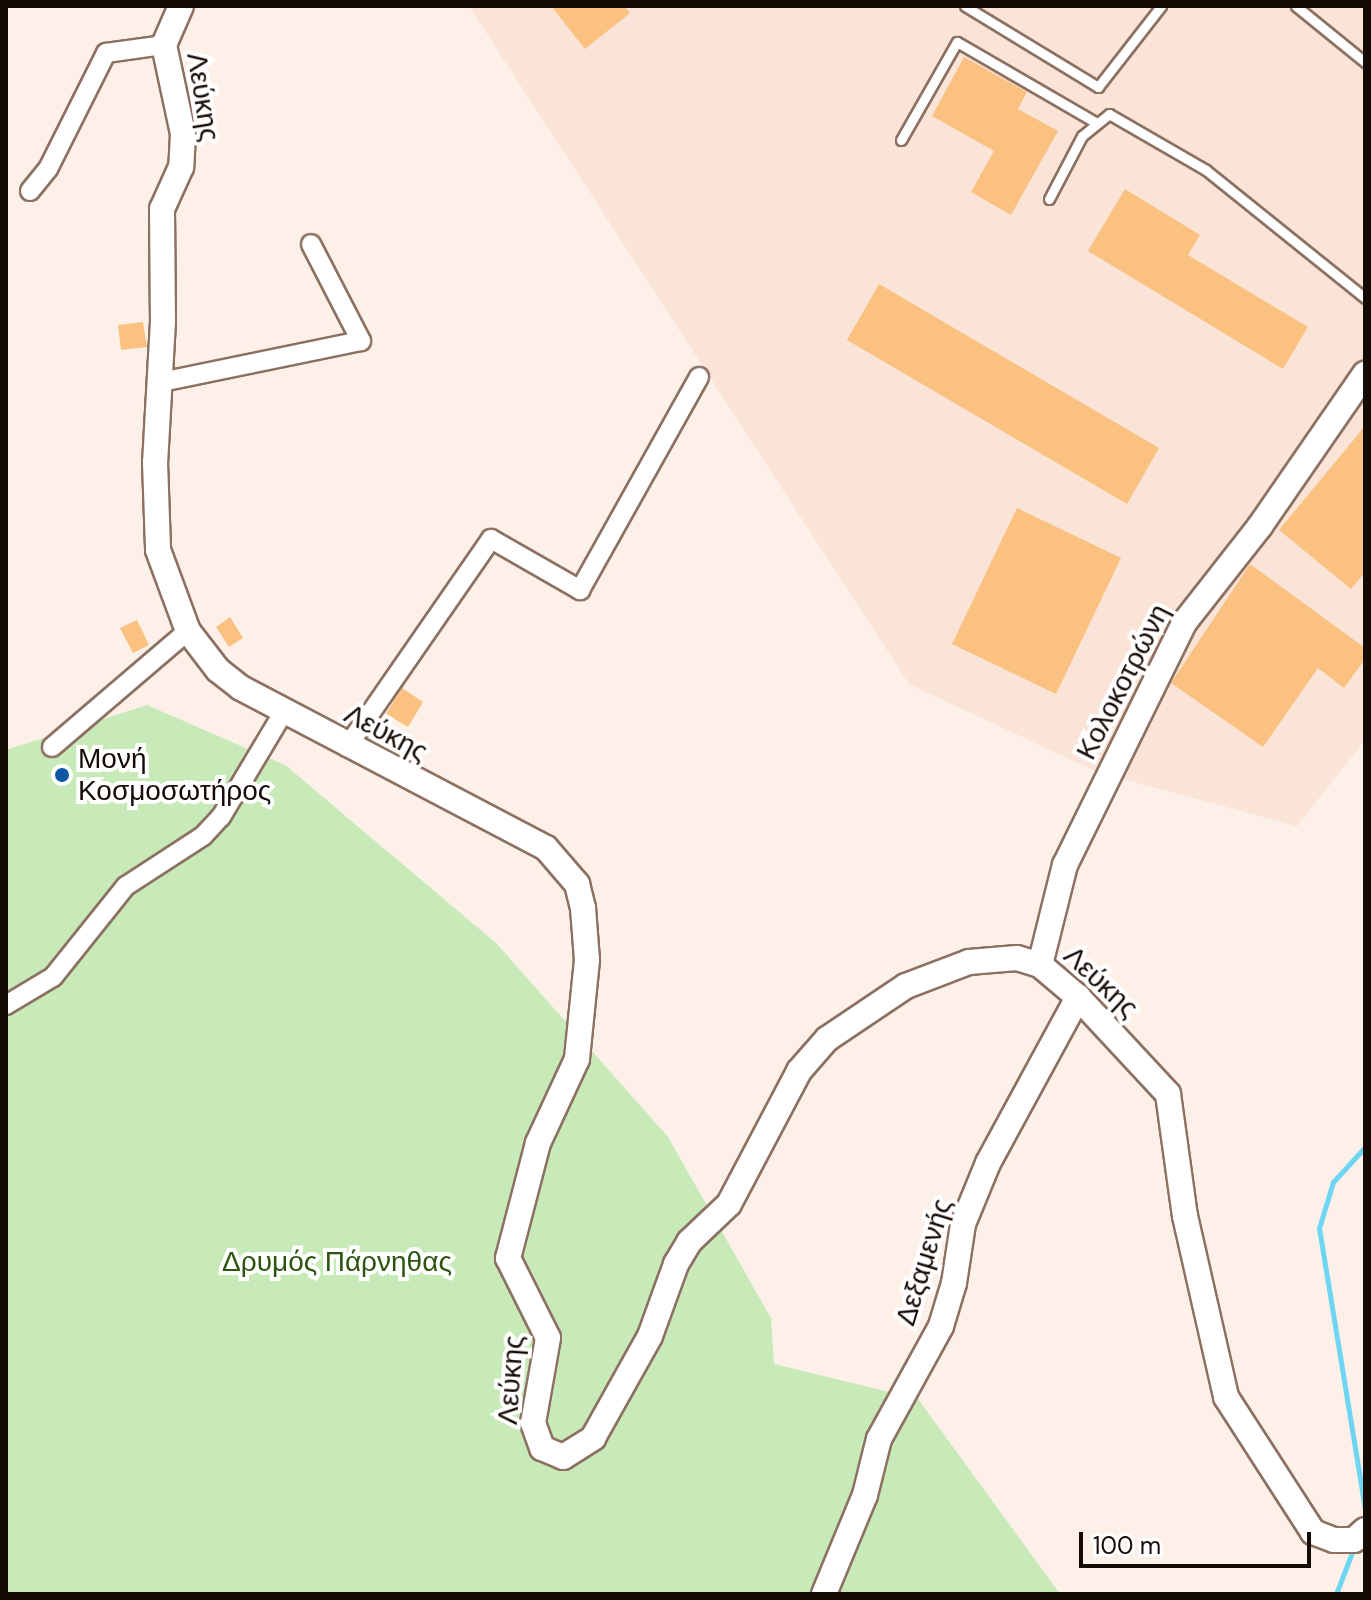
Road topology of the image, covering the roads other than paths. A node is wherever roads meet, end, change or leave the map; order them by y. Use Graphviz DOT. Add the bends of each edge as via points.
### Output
graph roads {
  1 [pos="181,6"];
  2 [pos="965,6"];
  3 [pos="1161,6"];
  4 [pos="1296,6"];
  5 [pos="164,45"];
  6 [pos="1365,62"];
  7 [pos="1095,122"];
  8 [pos="901,140"];
  9 [pos="30,191"];
  10 [pos="1049,199"];
  11 [pos="311,244"];
  12 [pos="1365,298"];
  13 [pos="1365,374"];
  14 [pos="699,377"];
  15 [pos="161,382"];
  16 [pos="188,631"];
  17 [pos="283,713"];
  18 [pos="52,747"];
  19 [pos="347,747"];
  20 [pos="1040,965"];
  21 [pos="1078,997"];
  22 [pos="6,1005"];
  23 [pos="1365,1530"];
  24 [pos="824,1594"];
  1 -- 5 [label="street, Λεύκης"];
  2 -- 3 [label="lane" via="1098,87"];
  4 -- 6 [label="lane"];
  5 -- 9 [label="street" via="106,53 48,169"];
  5 -- 15 [label="street, Λεύκης" via="183,134 181,167 162,209"];
  7 -- 8 [label="lane" via="957,42"];
  7 -- 10 [label="lane"];
  7 -- 12 [label="lane" via="1109,114 1206,170"];
  11 -- 15 [label="street" via="361,341"];
  13 -- 20 [label="street, Κολοκοτρώνη" via="1260,526 1184,623 1065,865"];
  14 -- 19 [label="street" via="580,590 491,539"];
  15 -- 16 [label="street, Λεύκης" via="155,462 158,550"];
  16 -- 17 [label="street, Λεύκης" via="218,670"];
  16 -- 18 [label="street"];
  17 -- 19 [label="street, Λεύκης"];
  17 -- 22 [label="street" via="221,817 203,836 126,886 53,977"];
  19 -- 20 [label="street, Λεύκης" via="531,839 561,861 577,884 587,960 579,1046 538,1143 508,1258 548,1338 533,1423 542,1448 553,1456 570,1455 593,1438 650,1336 676,1264 689,1242 729,1204 799,1071 827,1039 906,986 944,970 993,958"];
  20 -- 21 [label="street, Λεύκης"];
  21 -- 23 [label="street, Λεύκης" via="1168,1094 1185,1216 1226,1397 1242,1429 1313,1532 1354,1540"];
  21 -- 24 [label="street, Δεξαμενής" via="988,1163 963,1224 941,1326 879,1439 865,1495"];
}
